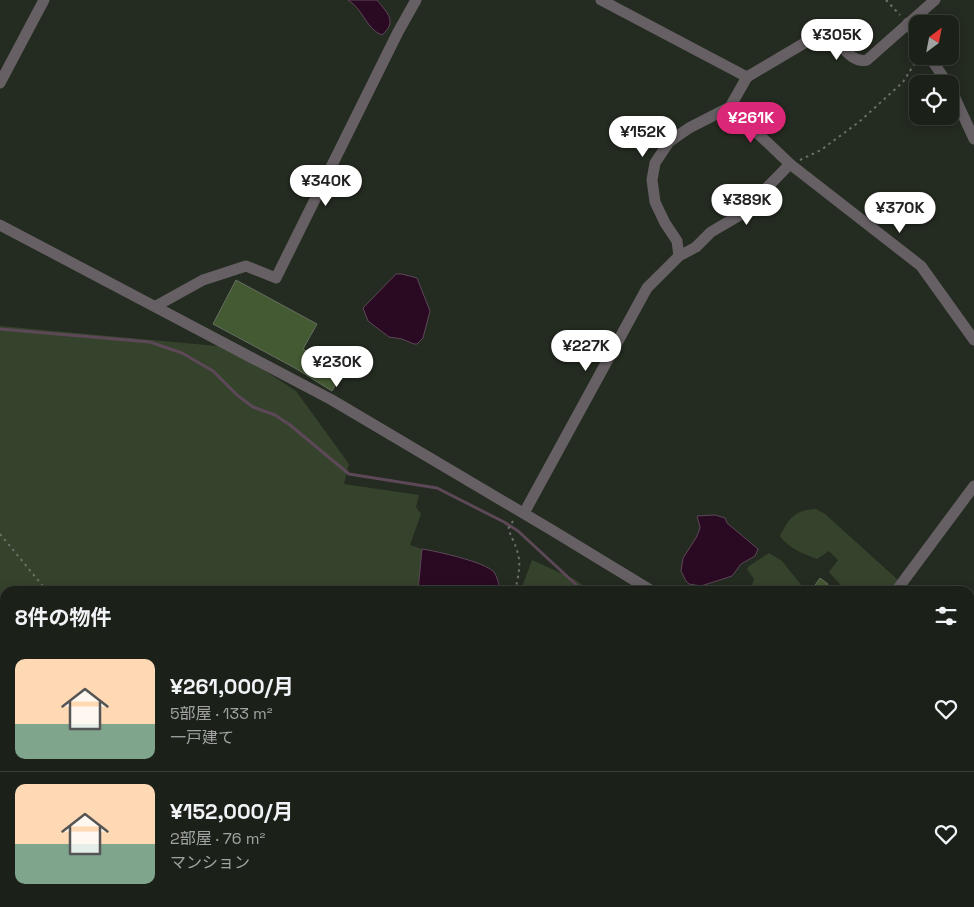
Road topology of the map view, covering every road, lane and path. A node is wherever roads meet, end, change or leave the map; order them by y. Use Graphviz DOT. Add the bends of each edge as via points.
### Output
graph roads {
  1 [pos="44,0"];
  2 [pos="416,0"];
  3 [pos="601,0"];
  4 [pos="886,0"];
  5 [pos="935,0"];
  6 [pos="908,23"];
  7 [pos="913,65"];
  8 [pos="747,77"];
  9 [pos="0,83"];
  10 [pos="959,106"];
  11 [pos="730,107"];
  12 [pos="974,139"];
  13 [pos="790,164"];
  14 [pos="0,225"];
  15 [pos="679,256"];
  16 [pos="156,306"];
  17 [pos="974,340"];
  18 [pos="974,486"];
  19 [pos="524,513"];
  20 [pos="513,521"];
  21 [pos="0,534"];
  22 [pos="43,586"];
  23 [pos="516,586"];
  24 [pos="644,586"];
  25 [pos="900,586"];
  1 -- 9 [label="street"];
  2 -- 16 [label="street" via="276,278 246,266 202,280"];
  3 -- 8 [label="street"];
  4 -- 6 [label="path"];
  5 -- 6 [label="street"];
  6 -- 8 [label="street" via="867,60 855,60 823,32"];
  7 -- 13 [label="path" via="903,82 859,122 822,150"];
  8 -- 11 [label="street"];
  10 -- 12 [label="street"];
  11 -- 13 [label="street"];
  11 -- 15 [label="street" via="669,142 654,163 655,202 677,241"];
  13 -- 15 [label="street" via="740,215"];
  13 -- 17 [label="street" via="921,266"];
  14 -- 16 [label="street"];
  15 -- 19 [label="street" via="647,288"];
  16 -- 19 [label="street" via="332,400"];
  18 -- 25 [label="street"];
  19 -- 24 [label="street"];
  20 -- 23 [label="path" via="508,529 519,554"];
  21 -- 22 [label="path"];
}
